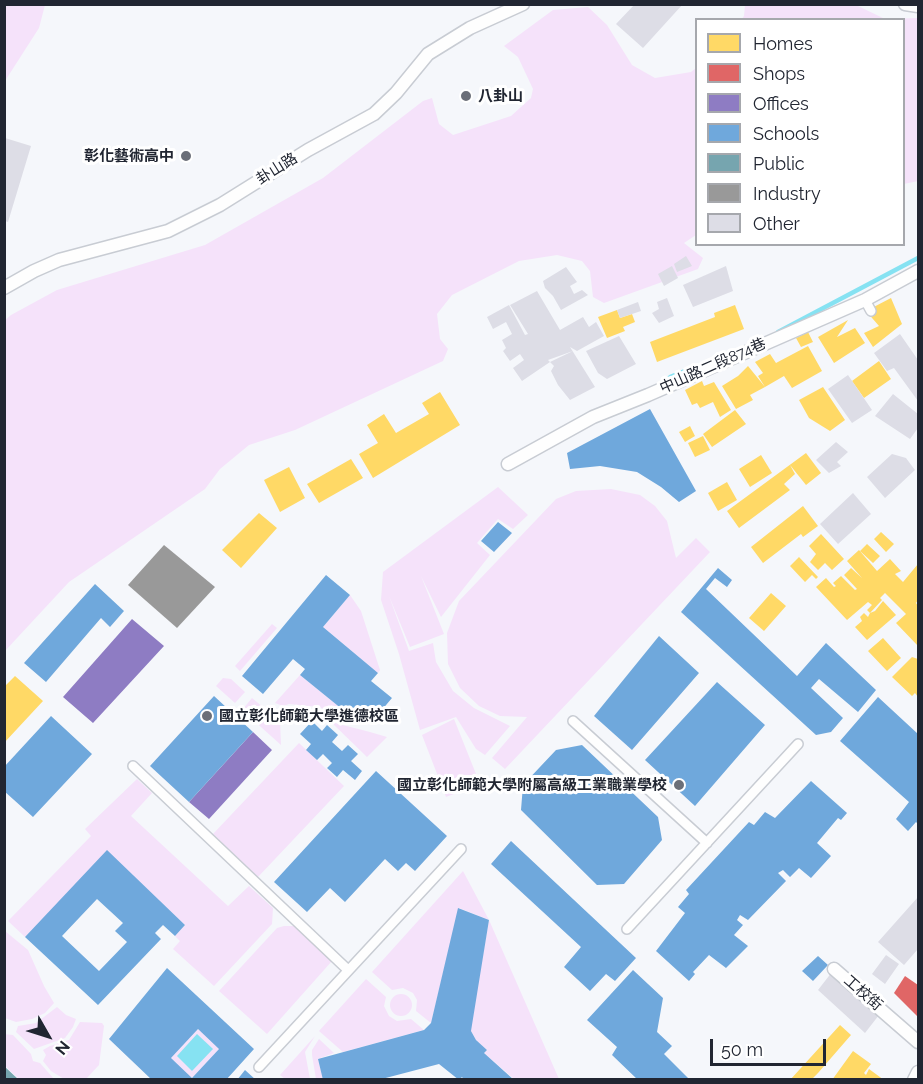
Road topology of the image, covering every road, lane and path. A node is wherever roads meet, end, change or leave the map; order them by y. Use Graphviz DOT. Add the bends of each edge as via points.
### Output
graph roads {
  1 [pos="523,4"];
  2 [pos="905,4"];
  3 [pos="918,6"];
  4 [pos="918,271"];
  5 [pos="4,288"];
  6 [pos="508,464"];
  7 [pos="573,721"];
  8 [pos="798,744"];
  9 [pos="133,766"];
  10 [pos="707,843"];
  11 [pos="461,849"];
  12 [pos="627,929"];
  13 [pos="834,969"];
  14 [pos="348,970"];
  15 [pos="918,1042"];
  16 [pos="259,1067"];
  17 [pos="918,1072"];
  18 [pos="914,1080"];
  1 -- 5 [label="street, 卦山路" via="470,28 428,54 374,114 220,205 168,231 59,260"];
  2 -- 3 [label="street"];
  4 -- 6 [label="street, 中山路二段874巷" via="868,305 593,417"];
  7 -- 10 [label="street"];
  8 -- 10 [label="street"];
  9 -- 14 [label="street"];
  10 -- 12 [label="street"];
  11 -- 14 [label="street"];
  13 -- 15 [label="street, 工校街"];
  14 -- 16 [label="street"];
  17 -- 18 [label="street"];
}
